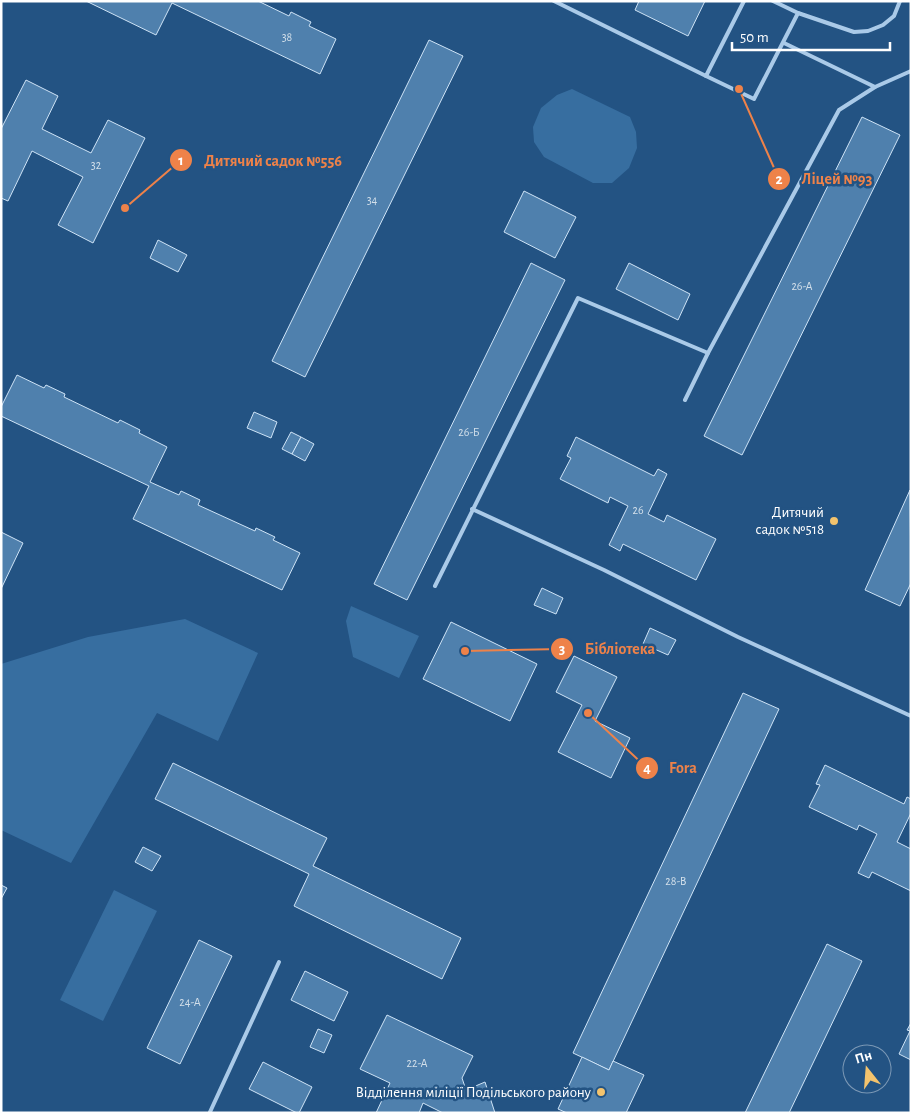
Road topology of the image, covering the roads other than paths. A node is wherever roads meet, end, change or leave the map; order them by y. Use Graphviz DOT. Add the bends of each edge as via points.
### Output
graph roads {
  1 [pos="554,1"];
  2 [pos="744,1"];
  3 [pos="773,1"];
  4 [pos="900,1"];
  5 [pos="798,13"];
  6 [pos="784,43"];
  7 [pos="911,71"];
  8 [pos="706,76"];
  9 [pos="875,87"];
  10 [pos="708,354"];
  11 [pos="685,400"];
  12 [pos="472,509"];
  13 [pos="435,586"];
  14 [pos="911,716"];
  15 [pos="279,962"];
  16 [pos="210,1112"];
  1 -- 8 [label="lane"];
  2 -- 8 [label="lane"];
  3 -- 5 [label="lane"];
  4 -- 5 [label="lane" via="894,16 884,25 868,31 854,32"];
  5 -- 6 [label="lane"];
  6 -- 8 [label="lane" via="754,99"];
  6 -- 9 [label="lane"];
  7 -- 9 [label="lane"];
  9 -- 10 [label="lane" via="839,110"];
  10 -- 11 [label="lane"];
  10 -- 12 [label="lane" via="578,298"];
  12 -- 13 [label="lane"];
  12 -- 14 [label="lane"];
  15 -- 16 [label="lane"];
}
